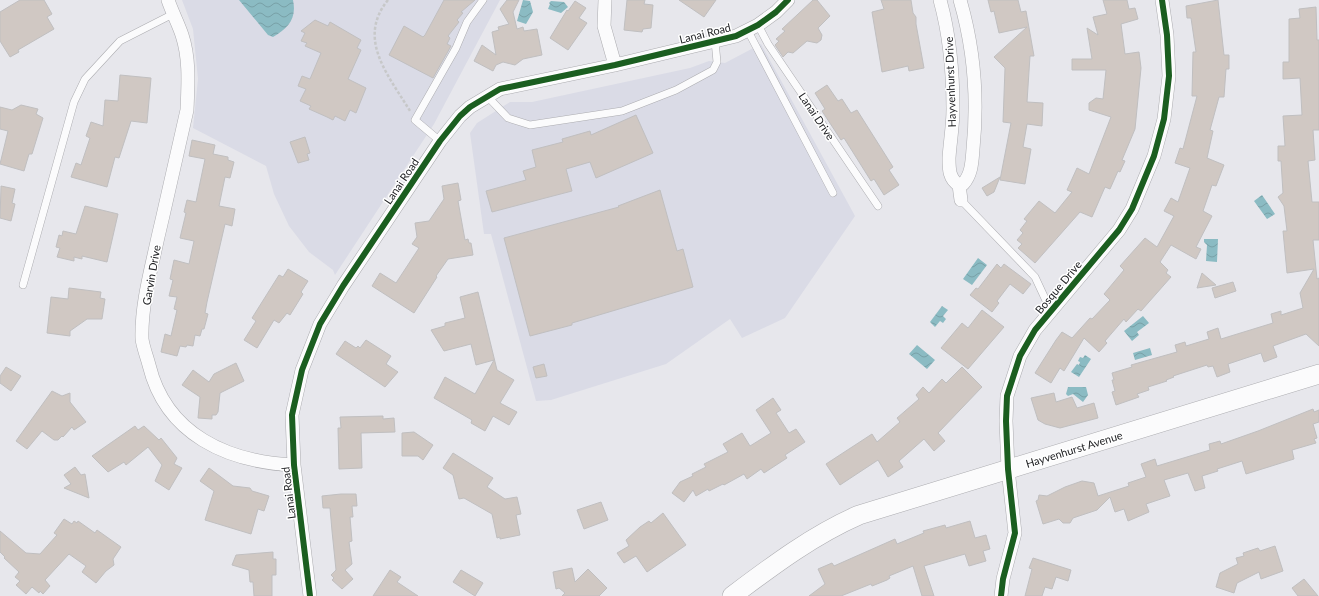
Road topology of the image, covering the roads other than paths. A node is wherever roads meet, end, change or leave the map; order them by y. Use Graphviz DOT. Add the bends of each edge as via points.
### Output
graph roads {
  1 [pos="168,0"];
  2 [pos="483,0"];
  3 [pos="605,0"];
  4 [pos="788,0"];
  5 [pos="940,0"];
  6 [pos="960,0"];
  7 [pos="1162,0"];
  8 [pos="173,14"];
  9 [pos="753,28"];
  10 [pos="715,41"];
  11 [pos="615,65"];
  12 [pos="487,96"];
  13 [pos="440,141"];
  14 [pos="959,185"];
  15 [pos="833,193"];
  16 [pos="961,200"];
  17 [pos="878,206"];
  18 [pos="24,285"];
  19 [pos="1049,314"];
  20 [pos="1319,374"];
  21 [pos="294,465"];
  22 [pos="1008,469"];
  23 [pos="310,596"];
  24 [pos="732,596"];
  25 [pos="1001,596"];
  1 -- 8 [label="street, Garvin Drive"];
  2 -- 13 [label="lane" via="467,22 456,48 416,120"];
  3 -- 11 [label="street" via="604,26"];
  4 -- 9 [label="street, Lanai Road"];
  5 -- 14 [label="street, Hayvenhurst Drive" via="948,27 952,67 953,110 949,172"];
  6 -- 14 [label="street, Hayvenhurst Drive" via="971,49 976,115 969,174 964,184"];
  7 -- 19 [label="street, Bosque Drive" via="1169,76 1164,119 1154,156 1132,209 1119,230"];
  8 -- 18 [label="lane" via="120,40 84,80 74,102"];
  8 -- 21 [label="street, Garvin Drive" via="188,59 187,110 147,288 142,340 152,379 172,415 200,439 235,456"];
  9 -- 10 [label="street, Lanai Road"];
  9 -- 15 [label="lane"];
  9 -- 17 [label="lane, Lanai Drive" via="768,44"];
  10 -- 11 [label="street, Lanai Road"];
  10 -- 12 [label="lane" via="717,62 713,70 676,90 622,111 530,126 508,118"];
  11 -- 12 [label="street, Lanai Road" via="500,89"];
  12 -- 13 [label="street, Lanai Road" via="470,106"];
  13 -- 21 [label="street, Lanai Road" via="320,324 302,370 292,415"];
  14 -- 16 [label="street, Hayvenhurst Drive"];
  16 -- 19 [label="lane" via="1035,277 1049,307"];
  19 -- 22 [label="street, Bosque Drive" via="1035,330 1020,356 1007,396"];
  20 -- 22 [label="main road, Hayvenhurst Avenue"];
  21 -- 23 [label="street, Lanai Road"];
  22 -- 24 [label="main road, Hayvenhurst Avenue" via="880,508 837,524"];
  22 -- 25 [label="street, Bosque Drive" via="1015,533 1002,579"];
}
